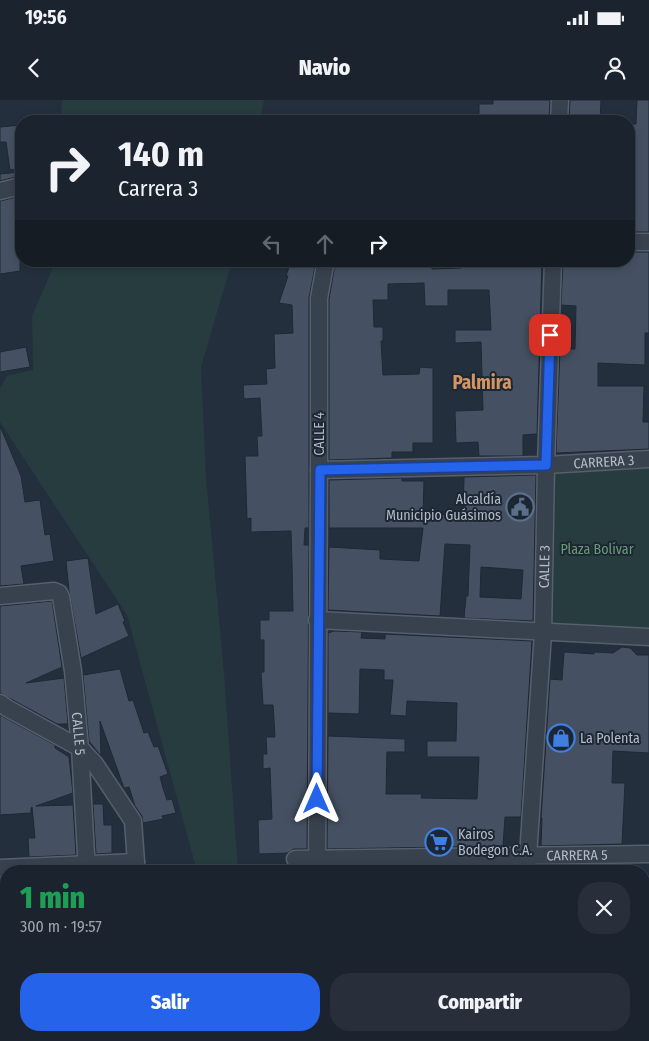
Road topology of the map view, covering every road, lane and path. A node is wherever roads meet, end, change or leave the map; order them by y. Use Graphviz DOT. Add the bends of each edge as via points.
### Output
graph roads {
  1 [pos="560,100"];
  2 [pos="559,115"];
  3 [pos="15,187"];
  4 [pos="0,191"];
  5 [pos="635,242"];
  6 [pos="649,242"];
  7 [pos="325,267"];
  8 [pos="553,267"];
  9 [pos="649,459"];
  10 [pos="546,465"];
  11 [pos="320,470"];
  12 [pos="0,596"];
  13 [pos="317,620"];
  14 [pos="543,633"];
  15 [pos="649,637"];
  16 [pos="0,702"];
  17 [pos="80,748"];
  18 [pos="649,854"];
  19 [pos="527,855"];
  20 [pos="295,859"];
  21 [pos="87,865"];
  22 [pos="136,865"];
  23 [pos="317,865"];
  24 [pos="527,865"];
  1 -- 2 [label="street"];
  3 -- 4 [label="street"];
  5 -- 6 [label="street"];
  7 -- 11 [label="street, CALLE 4" via="319,298"];
  8 -- 10 [label="street, CALLE 3"];
  9 -- 10 [label="street, CARRERA 3"];
  10 -- 11 [label="street, CARRERA 3"];
  10 -- 14 [label="street, CALLE 3"];
  11 -- 13 [label="street, CALLE 4"];
  12 -- 17 [label="street, CALLE 5" via="59,593 73,671"];
  13 -- 14 [label="street"];
  13 -- 23 [label="street, CALLE 4"];
  14 -- 15 [label="street"];
  14 -- 19 [label="street, CALLE 3"];
  16 -- 17 [label="street"];
  17 -- 21 [label="street, CALLE 5"];
  17 -- 22 [label="street" via="95,764 133,821"];
  18 -- 19 [label="street, CARRERA 5"];
  19 -- 23 [label="street, CARRERA 5"];
  19 -- 24 [label="street, CALLE 3"];
  20 -- 23 [label="street, CARRERA 5"];
}
